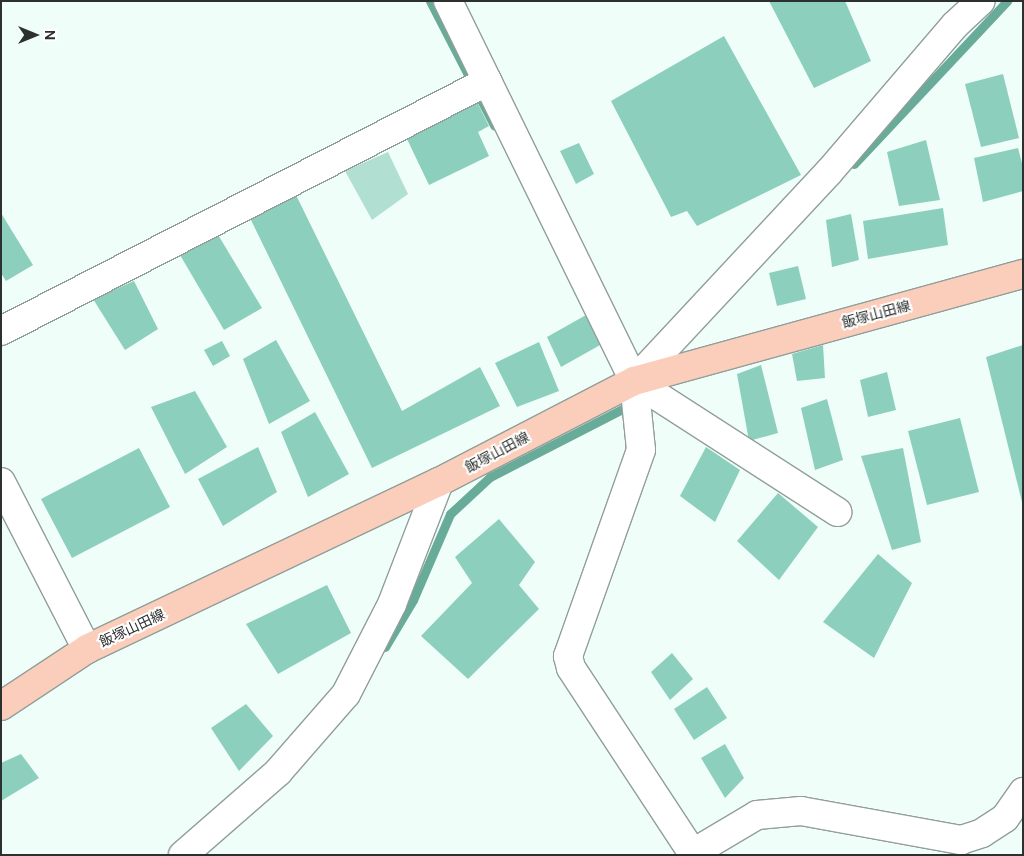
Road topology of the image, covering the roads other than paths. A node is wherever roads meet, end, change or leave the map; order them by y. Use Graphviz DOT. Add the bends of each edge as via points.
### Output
graph roads {
  1 [pos="448,1"];
  2 [pos="981,1"];
  3 [pos="488,81"];
  4 [pos="1023,274"];
  5 [pos="1,331"];
  6 [pos="634,381"];
  7 [pos="1,482"];
  8 [pos="439,482"];
  9 [pos="837,512"];
  10 [pos="87,649"];
  11 [pos="1,706"];
  12 [pos="1023,792"];
  13 [pos="694,854"];
  14 [pos="183,855"];
  1 -- 3 [label="street"];
  2 -- 6 [label="street" via="954,25 829,172"];
  3 -- 5 [label="street"];
  3 -- 6 [label="street"];
  4 -- 6 [label="main road, 飯塚山田線"];
  6 -- 8 [label="main road, 飯塚山田線"];
  6 -- 9 [label="street"];
  6 -- 13 [label="street" via="641,450 568,656 571,668"];
  7 -- 10 [label="street"];
  8 -- 10 [label="main road, 飯塚山田線"];
  8 -- 14 [label="street" via="392,604 346,694 278,772"];
  10 -- 11 [label="main road, 飯塚山田線"];
  12 -- 13 [label="street" via="1005,818 982,833 961,840 801,812 757,815"];
}
